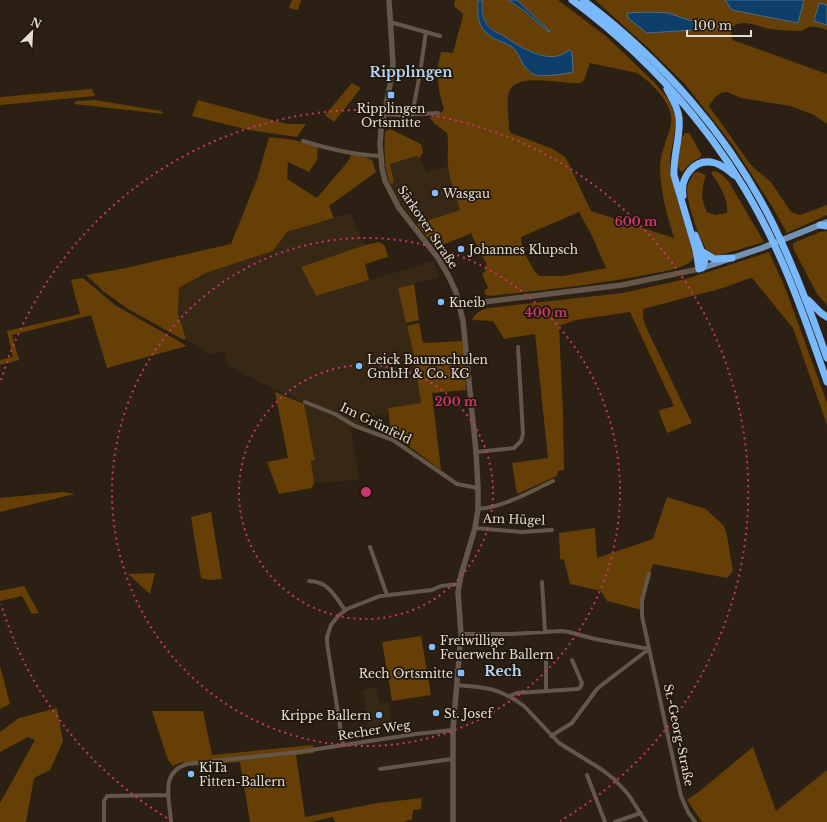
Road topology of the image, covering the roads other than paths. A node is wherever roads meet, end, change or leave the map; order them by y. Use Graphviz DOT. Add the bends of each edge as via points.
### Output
graph roads {
  1 [pos="389,0"];
  2 [pos="572,0"];
  3 [pos="583,0"];
  4 [pos="390,22"];
  5 [pos="426,32"];
  6 [pos="440,36"];
  7 [pos="660,76"];
  8 [pos="438,112"];
  9 [pos="383,114"];
  10 [pos="412,115"];
  11 [pos="303,141"];
  12 [pos="380,156"];
  13 [pos="741,181"];
  14 [pos="827,222"];
  15 [pos="823,226"];
  16 [pos="702,251"];
  17 [pos="732,258"];
  18 [pos="700,268"];
  19 [pos="806,298"];
  20 [pos="460,305"];
  21 [pos="827,317"];
  22 [pos="518,347"];
  23 [pos="827,358"];
  24 [pos="827,382"];
  25 [pos="305,402"];
  26 [pos="476,452"];
  27 [pos="553,481"];
  28 [pos="478,488"];
  29 [pos="478,509"];
  30 [pos="475,528"];
  31 [pos="552,530"];
  32 [pos="370,547"];
  33 [pos="648,574"];
  34 [pos="309,581"];
  35 [pos="542,582"];
  36 [pos="459,584"];
  37 [pos="387,595"];
  38 [pos="345,610"];
  39 [pos="545,632"];
  40 [pos="461,634"];
  41 [pos="649,649"];
  42 [pos="546,658"];
  43 [pos="572,660"];
  44 [pos="456,685"];
  45 [pos="546,691"];
  46 [pos="509,696"];
  47 [pos="453,730"];
  48 [pos="551,736"];
  49 [pos="343,745"];
  50 [pos="452,759"];
  51 [pos="380,769"];
  52 [pos="587,775"];
  53 [pos="168,795"];
  54 [pos="641,813"];
  55 [pos="104,822"];
  56 [pos="171,822"];
  57 [pos="453,822"];
  58 [pos="605,822"];
  59 [pos="615,822"];
  60 [pos="646,822"];
  61 [pos="695,822"];
  1 -- 4 [label="main road, Särkover Straße"];
  2 -- 7 [label="highway" via="618,36"];
  3 -- 19 [label="highway" via="649,56 709,123 747,178 769,216"];
  4 -- 5 [label="street"];
  4 -- 9 [label="main road, Särkover Straße" via="392,74"];
  5 -- 6 [label="street"];
  5 -- 10 [label="street"];
  7 -- 13 [label="highway" via="703,128"];
  7 -- 18 [label="highway" via="679,117 674,175"];
  8 -- 10 [label="street"];
  9 -- 10 [label="street"];
  9 -- 12 [label="main road, Särkover Straße"];
  11 -- 12 [label="street" via="358,155"];
  12 -- 20 [label="main road, Särkover Straße" via="385,181 394,200 444,268"];
  13 -- 16 [label="highway" via="722,166 712,162 697,165 685,177 682,188 684,197"];
  13 -- 24 [label="highway" via="779,254"];
  14 -- 15 [label="main road"];
  15 -- 17 [label="main road"];
  16 -- 17 [label="highway" via="714,259"];
  16 -- 18 [label="highway" via="705,260"];
  17 -- 18 [label="main road"];
  18 -- 20 [label="main road" via="622,285"];
  19 -- 21 [label="highway"];
  19 -- 23 [label="highway"];
  20 -- 26 [label="main road, Särkover Straße" via="464,321"];
  22 -- 26 [label="street" via="522,427 520,444 514,448"];
  25 -- 28 [label="street, Im Grünfeld" via="335,414 355,426 393,440 457,484"];
  26 -- 28 [label="main road, Särkover Straße"];
  27 -- 29 [label="street" via="503,503"];
  28 -- 29 [label="main road, Särkover Straße"];
  29 -- 30 [label="main road, Särkover Straße"];
  30 -- 31 [label="street, Am Hügel" via="522,532"];
  30 -- 36 [label="main road, Särkover Straße"];
  32 -- 37 [label="street"];
  33 -- 41 [label="street, St.-Georg-Straße" via="641,607"];
  34 -- 38 [label="street" via="326,586"];
  35 -- 39 [label="street"];
  36 -- 37 [label="street"];
  36 -- 40 [label="main road, Särkover Straße"];
  37 -- 38 [label="street"];
  38 -- 49 [label="street" via="332,625 327,637"];
  39 -- 40 [label="street"];
  39 -- 41 [label="street" via="569,632"];
  40 -- 44 [label="main road, Särkover Straße"];
  41 -- 48 [label="street" via="603,684 572,723"];
  41 -- 61 [label="street, St.-Georg-Straße" via="681,796"];
  42 -- 45 [label="street"];
  43 -- 45 [label="street" via="582,683 580,688"];
  44 -- 46 [label="street" via="493,690"];
  44 -- 47 [label="main road, Särkover Straße"];
  45 -- 46 [label="street"];
  46 -- 48 [label="street" via="524,706"];
  47 -- 49 [label="street, Recher Weg"];
  47 -- 50 [label="main road, Särkover Straße"];
  48 -- 54 [label="street" via="610,776 628,794"];
  49 -- 53 [label="street, Recher Weg" via="187,764 173,772 168,783"];
  50 -- 51 [label="street"];
  50 -- 57 [label="main road, Särkover Straße"];
  52 -- 58 [label="street"];
  53 -- 55 [label="street" via="107,796 104,801"];
  53 -- 56 [label="street, Recher Weg"];
  54 -- 59 [label="street"];
  54 -- 60 [label="street"];
}
